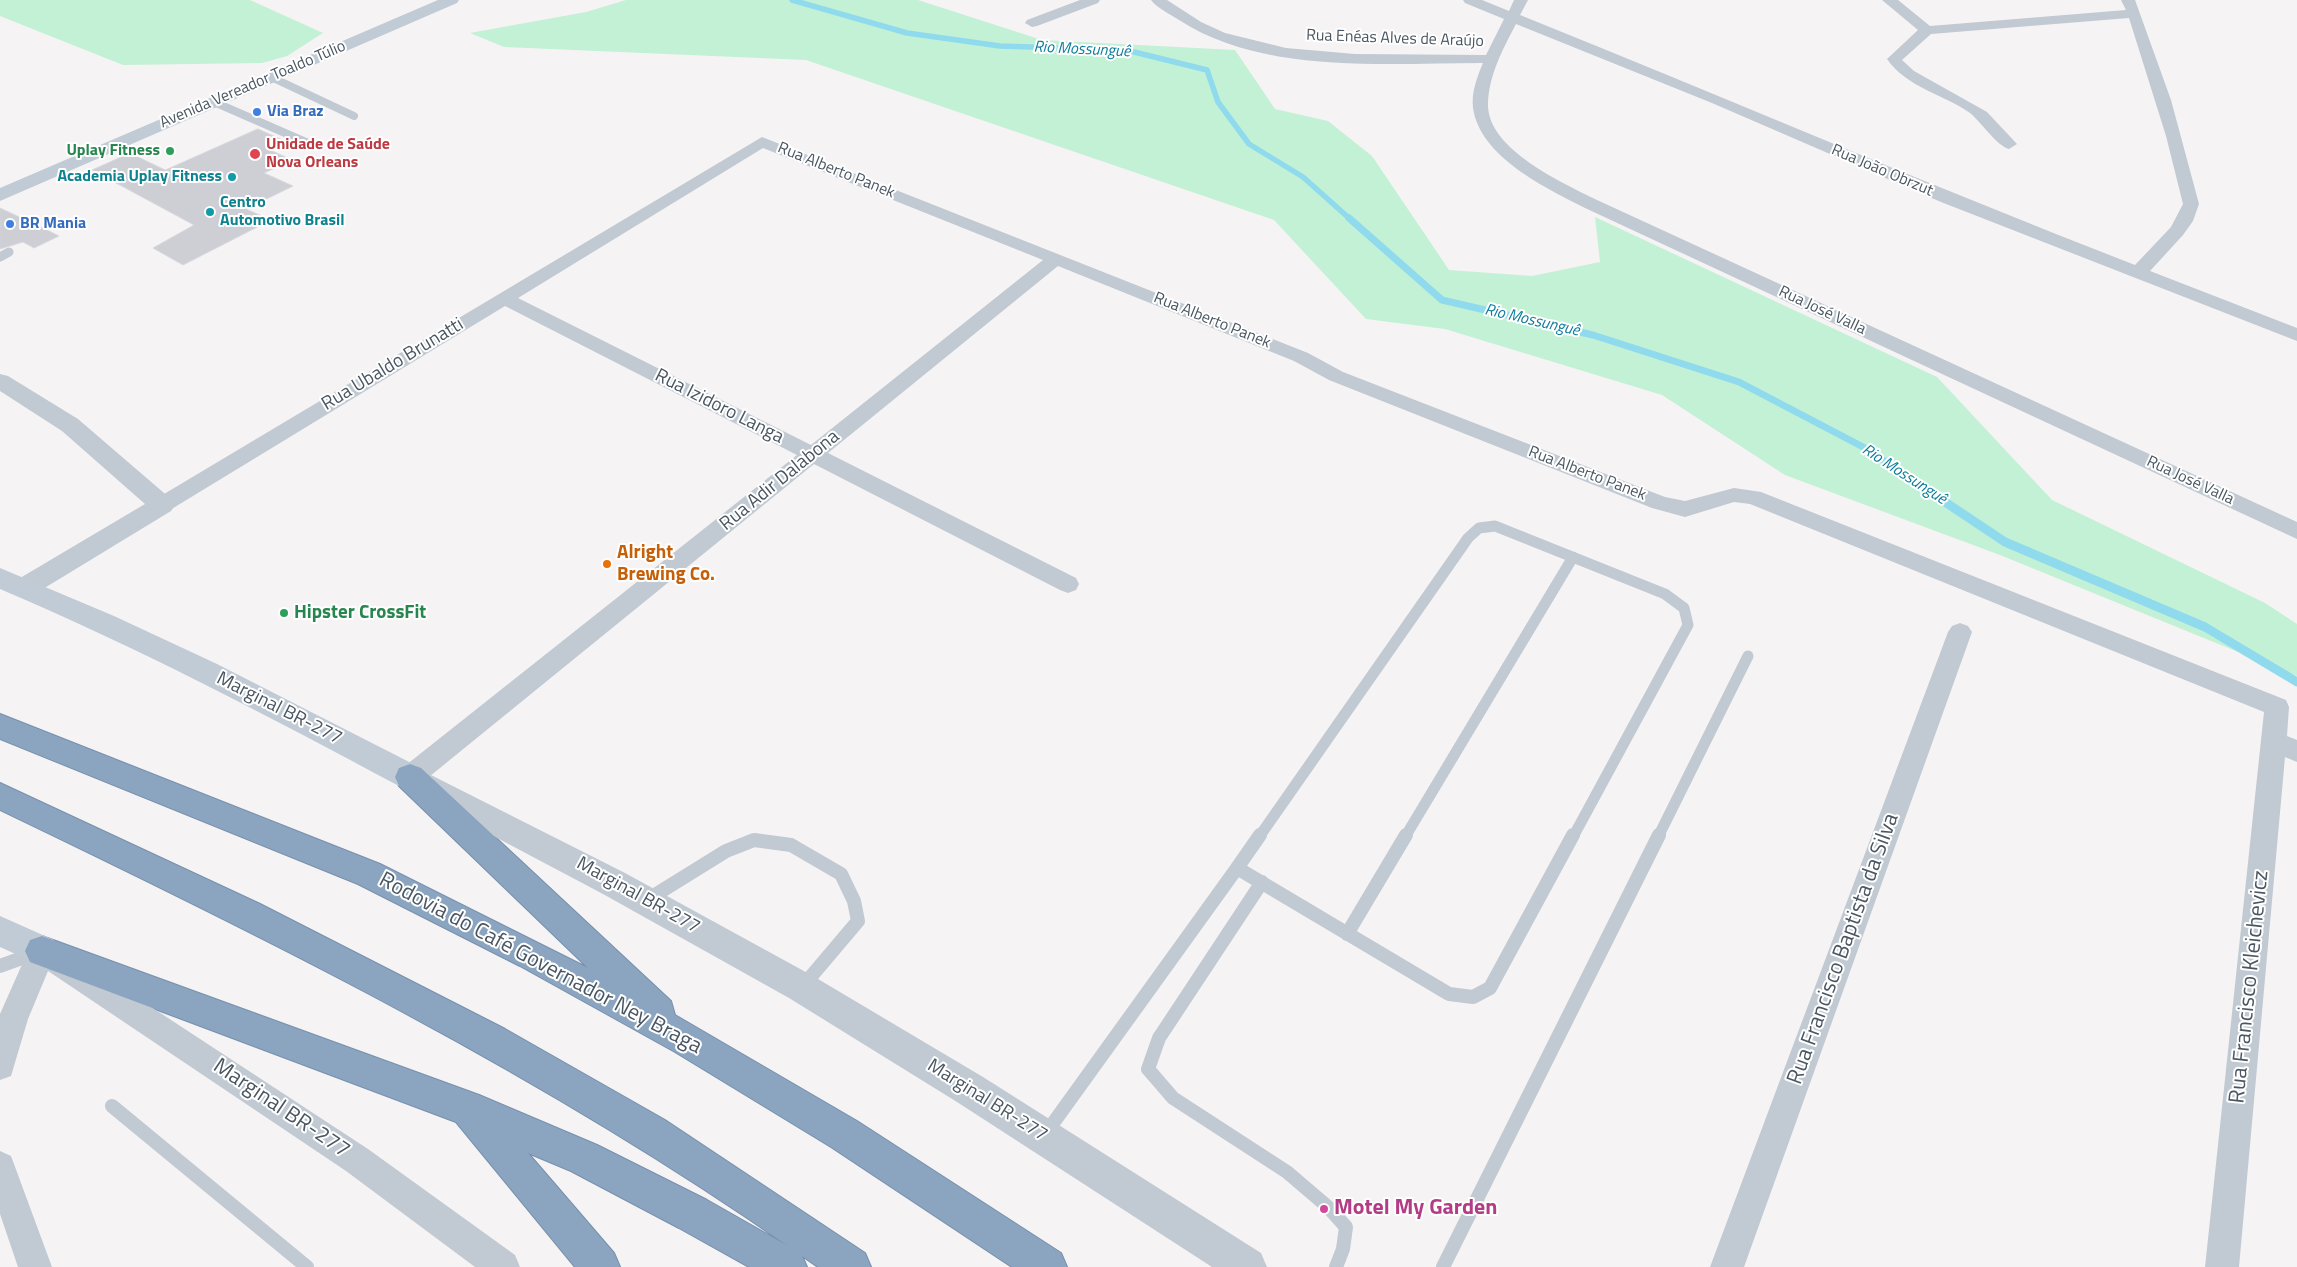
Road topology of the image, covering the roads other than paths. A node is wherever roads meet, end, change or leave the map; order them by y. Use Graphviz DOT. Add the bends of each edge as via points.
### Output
graph roads {
  1 [pos="451,0"];
  2 [pos="1093,0"];
  3 [pos="1158,0"];
  4 [pos="1470,0"];
  5 [pos="1521,0"];
  6 [pos="1888,0"];
  7 [pos="2131,6"];
  8 [pos="1513,17"];
  9 [pos="1032,23"];
  10 [pos="1927,30"];
  11 [pos="1493,59"];
  12 [pos="271,77"];
  13 [pos="214,102"];
  14 [pos="354,116"];
  15 [pos="762,142"];
  16 [pos="308,143"];
  17 [pos="2009,144"];
  18 [pos="0,195"];
  19 [pos="9,252"];
  20 [pos="0,257"];
  21 [pos="1056,259"];
  22 [pos="2138,273"];
  23 [pos="504,298"];
  24 [pos="2297,335"];
  25 [pos="0,381"];
  26 [pos="812,455"];
  27 [pos="162,505"];
  28 [pos="2297,531"];
  29 [pos="1573,557"];
  30 [pos="12,583"];
  31 [pos="1068,584"];
  32 [pos="1960,632"];
  33 [pos="1748,656"];
  34 [pos="2278,707"];
  35 [pos="0,726"];
  36 [pos="2285,746"];
  37 [pos="410,778"];
  38 [pos="0,796"];
  39 [pos="1237,868"];
  40 [pos="1262,882"];
  41 [pos="647,900"];
  42 [pos="0,931"];
  43 [pos="1347,934"];
  44 [pos="42,951"];
  45 [pos="0,966"];
  46 [pos="802,987"];
  47 [pos="687,1040"];
  48 [pos="0,1065"];
  49 [pos="112,1106"];
  50 [pos="466,1108"];
  51 [pos="1044,1136"];
  52 [pos="0,1168"];
  53 [pos="35,1267"];
  54 [pos="307,1267"];
  55 [pos="503,1267"];
  56 [pos="600,1267"];
  57 [pos="787,1267"];
  58 [pos="851,1267"];
  59 [pos="1047,1267"];
  60 [pos="1247,1267"];
  61 [pos="1336,1267"];
  62 [pos="1443,1267"];
  63 [pos="1727,1267"];
  64 [pos="2222,1267"];
  1 -- 12 [label="main road, Avenida Vereador Toaldo Túlio"];
  2 -- 9 [label="street"];
  3 -- 11 [label="street, Rua Enéas Alves de Araújo" via="1219,36 1266,48 1356,58"];
  4 -- 8 [label="street, Rua João Obrzut"];
  5 -- 8 [label="street, Rua José Valla"];
  6 -- 10 [label="street"];
  7 -- 10 [label="street"];
  7 -- 22 [label="street" via="2191,204 2183,223"];
  8 -- 11 [label="street, Rua José Valla"];
  8 -- 22 [label="street, Rua João Obrzut" via="1947,198"];
  10 -- 17 [label="street" via="1894,59 1898,68 1982,114"];
  11 -- 28 [label="street, Rua José Valla" via="1481,96 1485,125 1508,154 1561,189"];
  12 -- 13 [label="main road, Avenida Vereador Toaldo Túlio"];
  12 -- 14 [label="lane"];
  13 -- 16 [label="lane"];
  13 -- 18 [label="main road, Avenida Vereador Toaldo Túlio"];
  15 -- 21 [label="street, Rua Alberto Panek"];
  15 -- 23 [label="street, Rua Ubaldo Brunatti"];
  19 -- 20 [label="lane"];
  21 -- 26 [label="street, Rua Adir Dalabona"];
  21 -- 34 [label="street, Rua Alberto Panek" via="1301,357 1336,376 1660,503 1691,509 1734,495 1753,497"];
  22 -- 24 [label="street, Rua João Obrzut"];
  23 -- 26 [label="street, Rua Izidoro Langa"];
  23 -- 27 [label="street, Rua Ubaldo Brunatti"];
  25 -- 27 [label="street" via="70,425"];
  26 -- 31 [label="street, Rua Izidoro Langa"];
  26 -- 37 [label="street, Rua Adir Dalabona"];
  27 -- 30 [label="street, Rua Ubaldo Brunatti"];
  29 -- 39 [label="lane" via="1495,526 1479,528 1468,538"];
  29 -- 43 [label="lane"];
  29 -- 43 [label="lane" via="1665,594 1684,608 1688,625 1490,988 1473,997 1449,994"];
  30 -- 37 [label="main road, Marginal BR-277" via="131,634"];
  32 -- 63 [label="street, Rua Francisco Baptista da Silva"];
  33 -- 62 [label="lane"];
  34 -- 36 [label="street, Rua Francisco Kleichevicz"];
  35 -- 47 [label="highway, Rodovia do Café Governador Ney Braga" via="369,874 532,955"];
  36 -- 64 [label="street, Rua Francisco Kleichevicz"];
  37 -- 41 [label="street, Marginal BR-277"];
  37 -- 47 [label="highway"];
  38 -- 58 [label="highway" via="216,898 474,1031 652,1134"];
  39 -- 40 [label="lane"];
  39 -- 51 [label="lane"];
  40 -- 43 [label="lane"];
  40 -- 61 [label="lane" via="1159,1038 1148,1069 1172,1097 1312,1191 1333,1210 1346,1227"];
  41 -- 46 [label="street, Marginal BR-277"];
  41 -- 46 [label="lane" via="726,851 754,840 791,845 840,874 854,901 858,921"];
  42 -- 44 [label="main road, Marginal BR-277"];
  44 -- 45 [label="lane"];
  44 -- 48 [label="street" via="13,1019"];
  44 -- 50 [label="highway"];
  44 -- 55 [label="street, Marginal BR-277" via="357,1160"];
  46 -- 51 [label="street, Marginal BR-277"];
  47 -- 59 [label="highway, Rodovia do Café Governador Ney Braga" via="844,1134"];
  49 -- 54 [label="lane"];
  50 -- 56 [label="highway"];
  50 -- 57 [label="highway" via="584,1158"];
  51 -- 60 [label="street, Marginal BR-277"];
  52 -- 53 [label="street"];
}
